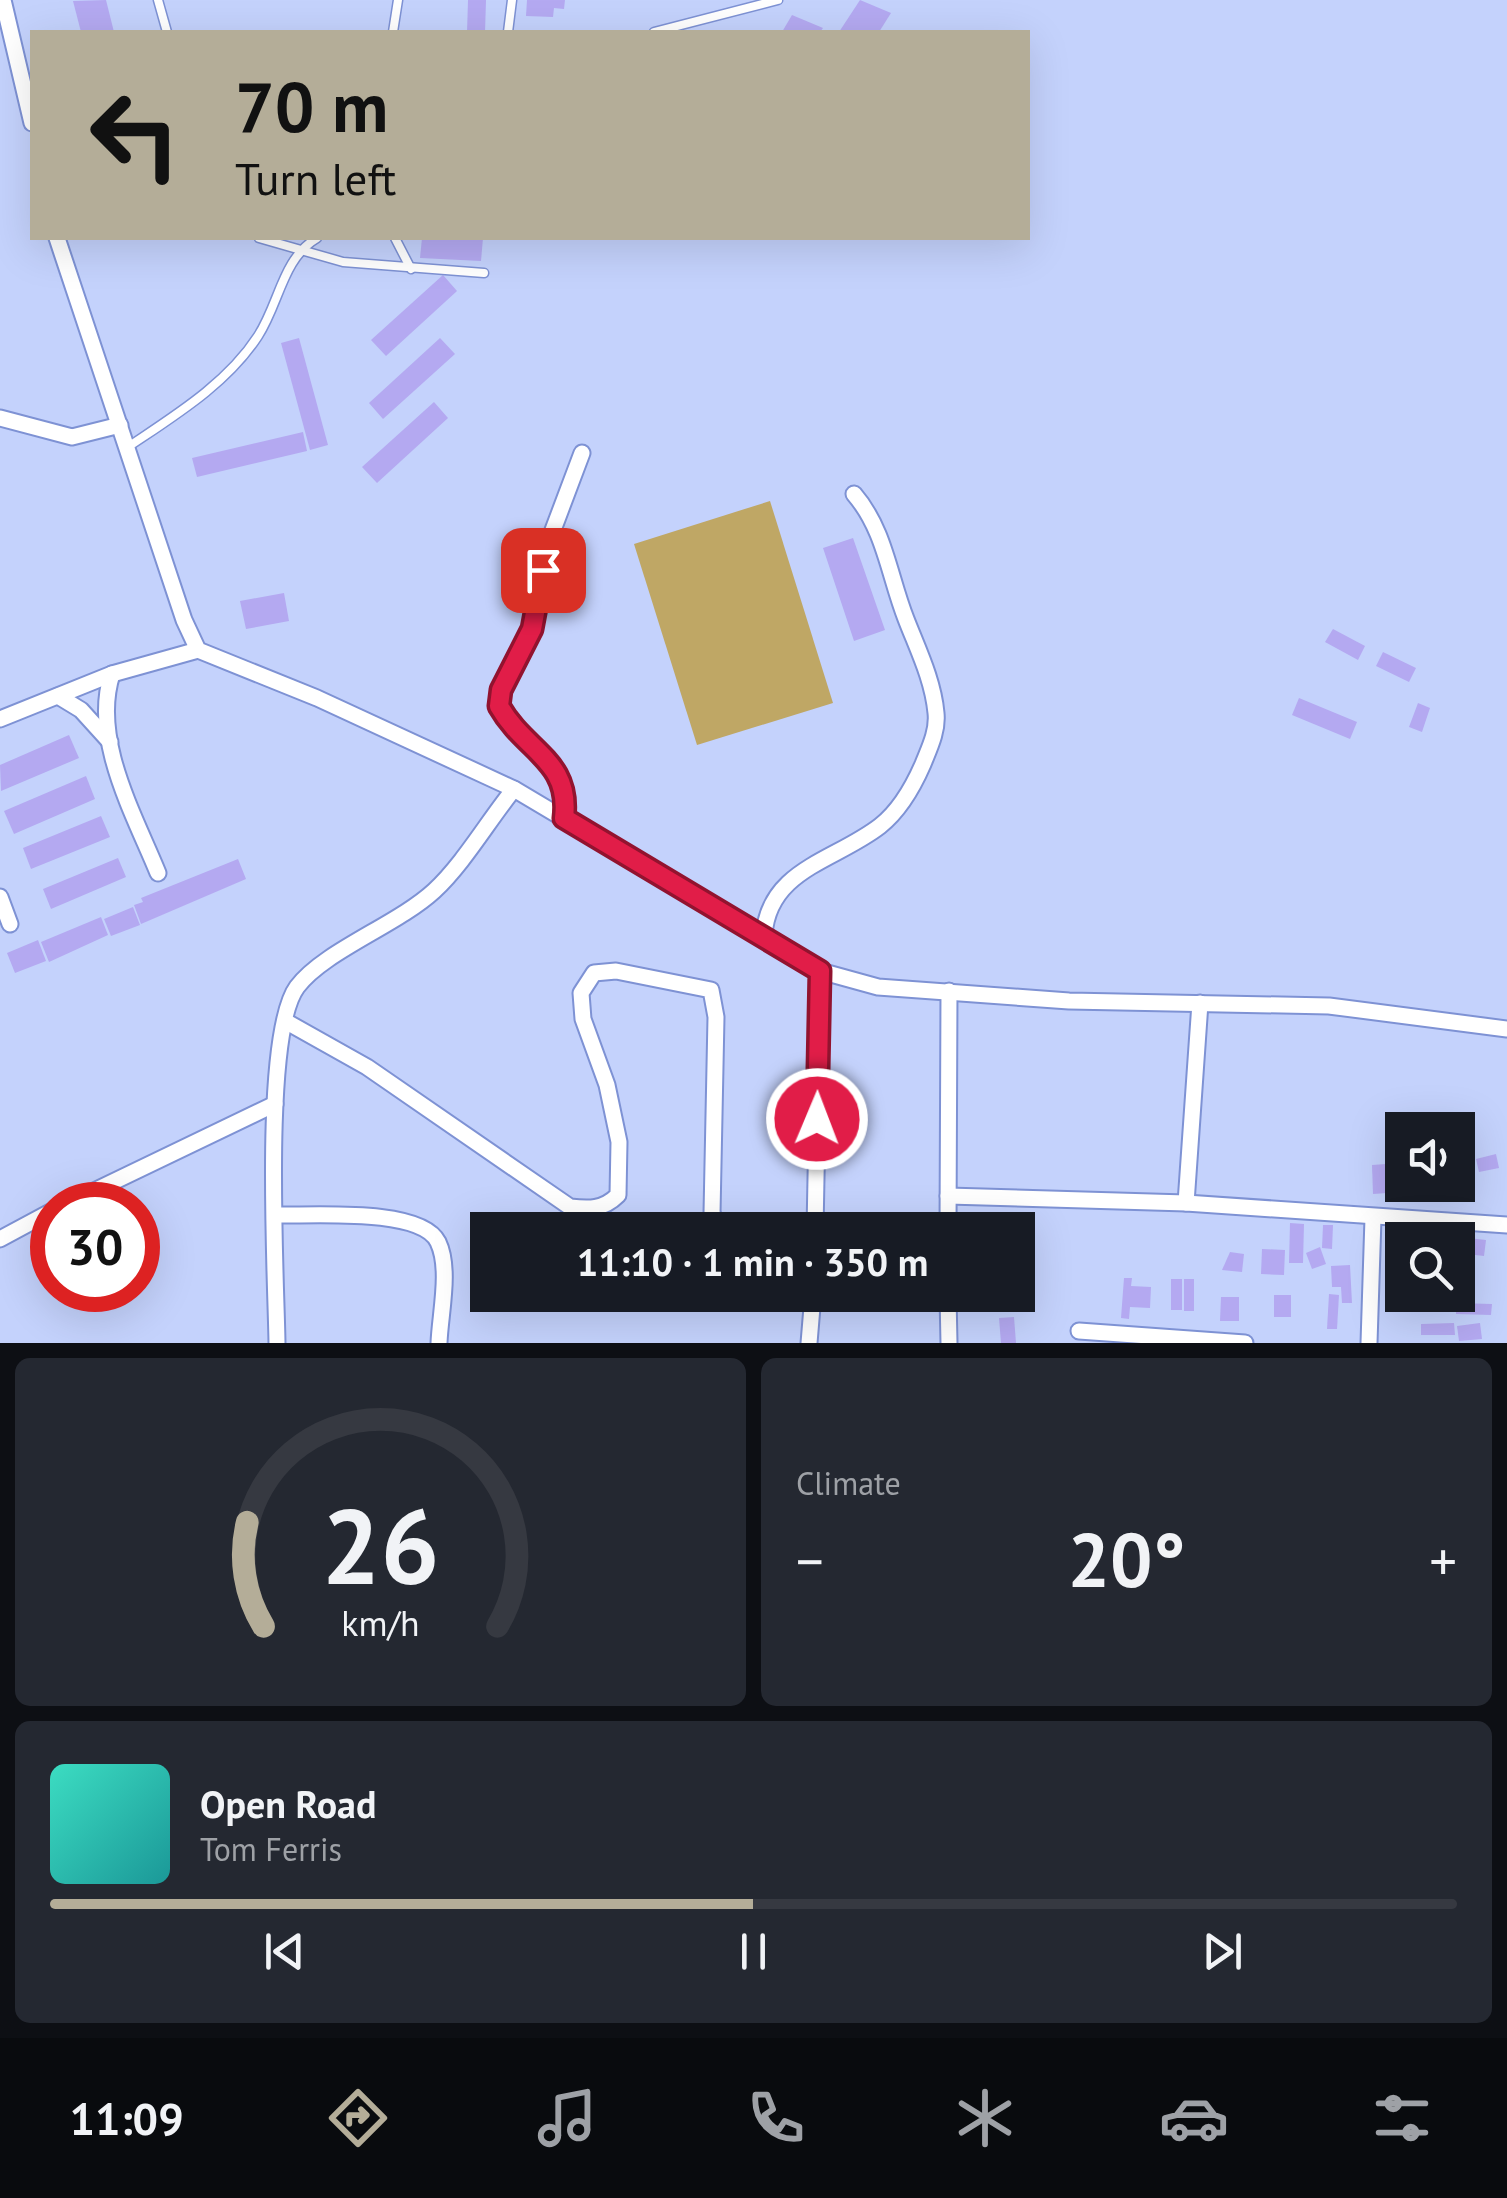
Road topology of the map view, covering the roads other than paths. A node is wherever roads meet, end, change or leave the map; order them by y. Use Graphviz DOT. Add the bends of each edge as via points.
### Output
graph roads {
  1 [pos="3,0"];
  2 [pos="158,0"];
  3 [pos="398,0"];
  4 [pos="512,0"];
  5 [pos="778,0"];
  6 [pos="166,30"];
  7 [pos="394,30"];
  8 [pos="508,30"];
  9 [pos="662,30"];
  10 [pos="30,108"];
  11 [pos="57,240"];
  12 [pos="266,240"];
  13 [pos="314,240"];
  14 [pos="396,240"];
  15 [pos="298,249"];
  16 [pos="411,269"];
  17 [pos="484,273"];
  18 [pos="0,418"];
  19 [pos="120,425"];
  20 [pos="127,447"];
  21 [pos="582,453"];
  22 [pos="854,494"];
  23 [pos="198,650"];
  24 [pos="112,674"];
  25 [pos="58,696"];
  26 [pos="0,719"];
  27 [pos="110,742"];
  28 [pos="514,788"];
  29 [pos="564,818"];
  30 [pos="158,873"];
  31 [pos="0,896"];
  32 [pos="10,924"];
  33 [pos="764,935"];
  34 [pos="820,971"];
  35 [pos="949,992"];
  36 [pos="1200,1003"];
  37 [pos="285,1021"];
  38 [pos="1507,1029"];
  39 [pos="274,1104"];
  40 [pos="113,1182"];
  41 [pos="948,1196"];
  42 [pos="1186,1202"];
  43 [pos="712,1212"];
  44 [pos="816,1212"];
  45 [pos="948,1212"];
  46 [pos="275,1215"];
  47 [pos="1373,1218"];
  48 [pos="30,1223"];
  49 [pos="1507,1225"];
  50 [pos="0,1239"];
  51 [pos="812,1312"];
  52 [pos="948,1312"];
  53 [pos="1079,1339"];
  54 [pos="278,1343"];
  55 [pos="439,1343"];
  56 [pos="809,1343"];
  57 [pos="948,1343"];
  58 [pos="1245,1343"];
  59 [pos="1369,1343"];
  1 -- 10 [label="street"];
  2 -- 6 [label="lane"];
  3 -- 7 [label="lane"];
  4 -- 8 [label="lane"];
  5 -- 9 [label="lane"];
  11 -- 19 [label="street"];
  12 -- 15 [label="lane"];
  13 -- 15 [label="lane"];
  14 -- 16 [label="lane"];
  15 -- 16 [label="lane"];
  15 -- 20 [label="lane" via="259,335 228,372"];
  16 -- 17 [label="lane"];
  18 -- 19 [label="street" via="72,437"];
  19 -- 20 [label="street"];
  20 -- 23 [label="street"];
  21 -- 29 [label="street" via="547,546 532,629 499,706 560,775 567,794"];
  22 -- 33 [label="street" via="873,516 928,676 937,717 932,742 914,786 883,824 792,876 766,914"];
  23 -- 24 [label="street"];
  23 -- 28 [label="street"];
  24 -- 25 [label="street"];
  24 -- 27 [label="street" via="106,692"];
  25 -- 26 [label="street"];
  25 -- 27 [label="street"];
  27 -- 30 [label="street"];
  28 -- 29 [label="street"];
  28 -- 37 [label="street" via="435,890 295,989"];
  29 -- 33 [label="street"];
  31 -- 32 [label="street"];
  33 -- 34 [label="street"];
  34 -- 35 [label="street" via="878,988"];
  34 -- 44 [label="street"];
  35 -- 36 [label="street"];
  35 -- 41 [label="street"];
  36 -- 38 [label="street" via="1330,1006"];
  36 -- 42 [label="street"];
  37 -- 39 [label="street"];
  37 -- 43 [label="street" via="367,1067 570,1206 591,1209 618,1195 620,1173 607,1086 583,1019 581,992 594,973 616,971 711,990"];
  39 -- 40 [label="street"];
  39 -- 46 [label="street"];
  41 -- 42 [label="street"];
  41 -- 45 [label="street"];
  42 -- 47 [label="street"];
  46 -- 54 [label="street"];
  46 -- 55 [label="street" via="421,1224 443,1261"];
  47 -- 49 [label="street"];
  47 -- 59 [label="street"];
  48 -- 50 [label="street"];
  51 -- 56 [label="street"];
  52 -- 57 [label="street"];
  53 -- 58 [label="street"];
}
